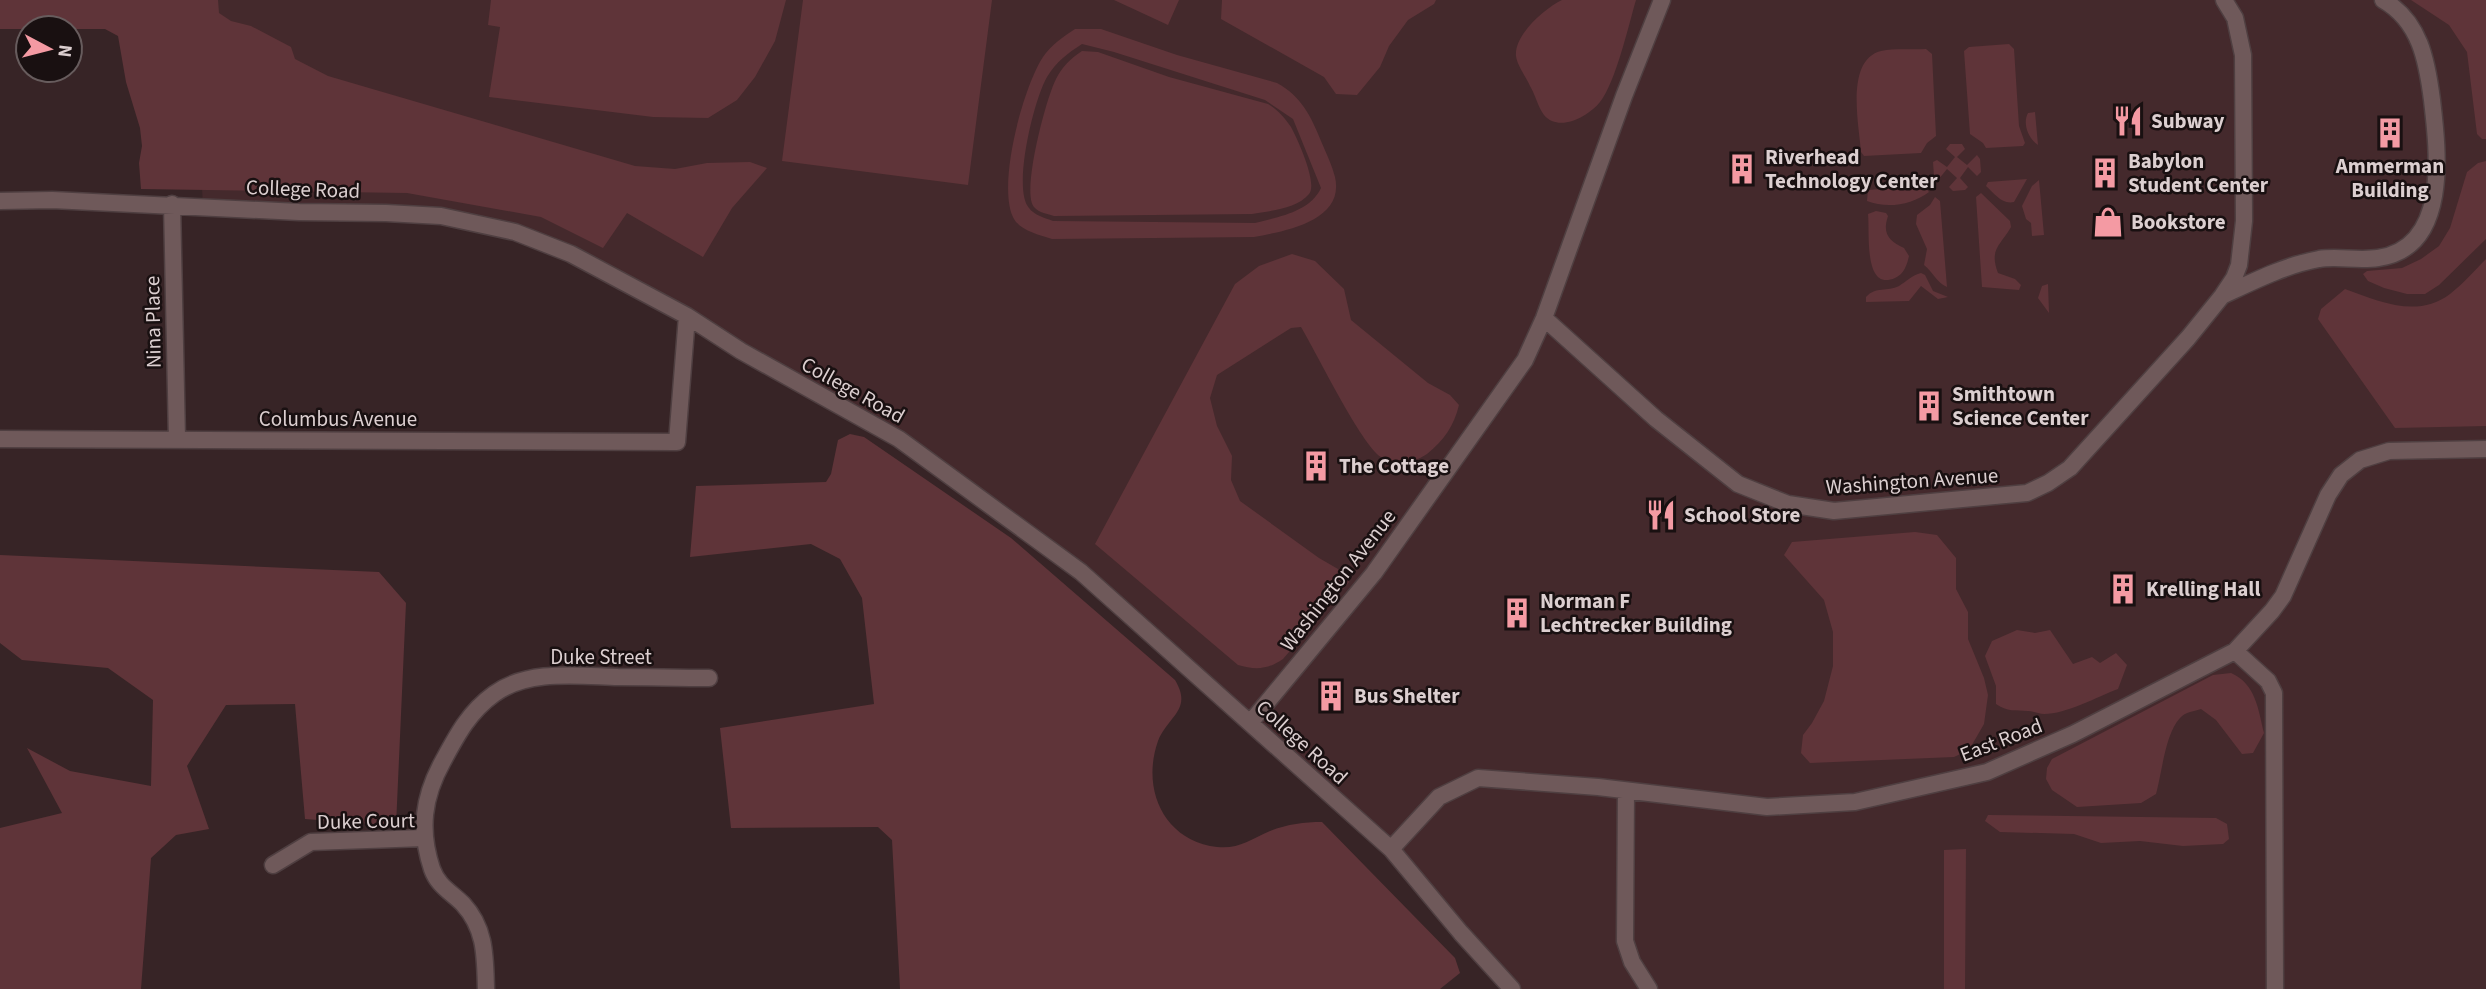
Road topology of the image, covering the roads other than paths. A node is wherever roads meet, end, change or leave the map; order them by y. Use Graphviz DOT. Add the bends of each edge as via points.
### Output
graph roads {
  1 [pos="1662,0"];
  2 [pos="2224,0"];
  3 [pos="2382,0"];
  4 [pos="0,201"];
  5 [pos="172,204"];
  6 [pos="2222,296"];
  7 [pos="687,316"];
  8 [pos="1544,318"];
  9 [pos="0,439"];
  10 [pos="177,439"];
  11 [pos="2486,449"];
  12 [pos="2235,651"];
  13 [pos="709,678"];
  14 [pos="1250,723"];
  15 [pos="1626,790"];
  16 [pos="424,838"];
  17 [pos="1391,849"];
  18 [pos="273,865"];
  19 [pos="486,989"];
  20 [pos="1512,989"];
  21 [pos="1649,989"];
  22 [pos="2275,989"];
  1 -- 8 [label="street, Washington Avenue"];
  2 -- 6 [label="street, Washington Avenue" via="2235,18 2243,55 2245,110 2239,265"];
  3 -- 6 [label="street, Washington Avenue" via="2410,22 2423,51 2429,83 2437,175 2432,205 2420,233 2403,249 2379,258 2319,259 2263,276"];
  4 -- 5 [label="street, College Road"];
  5 -- 7 [label="street, College Road" via="441,216 515,232 571,254"];
  5 -- 10 [label="street, Nina Place"];
  6 -- 8 [label="street, Washington Avenue" via="2070,468 2048,483 2027,494 1834,511 1788,504 1738,484 1656,419"];
  7 -- 10 [label="street, Columbus Avenue" via="677,442"];
  7 -- 14 [label="street, College Road" via="899,439 1081,572"];
  8 -- 14 [label="street, Washington Avenue" via="1525,360 1398,540"];
  9 -- 10 [label="street, Columbus Avenue"];
  11 -- 12 [label="street, East Road" via="2389,450 2360,460 2341,475 2283,596"];
  12 -- 15 [label="street, East Road" via="2073,734 1987,772 1855,802 1766,807"];
  12 -- 22 [label="street" via="2268,681 2274,693"];
  13 -- 16 [label="street, Duke Street" via="546,676 495,693 466,721 436,773 425,813"];
  14 -- 17 [label="street, College Road"];
  15 -- 17 [label="street, East Road" via="1478,778 1439,797"];
  15 -- 21 [label="street" via="1625,941"];
  16 -- 18 [label="street, Duke Court" via="311,842"];
  16 -- 19 [label="street, Duke Court" via="437,880 462,903 479,928"];
  17 -- 20 [label="street, College Road"];
}
